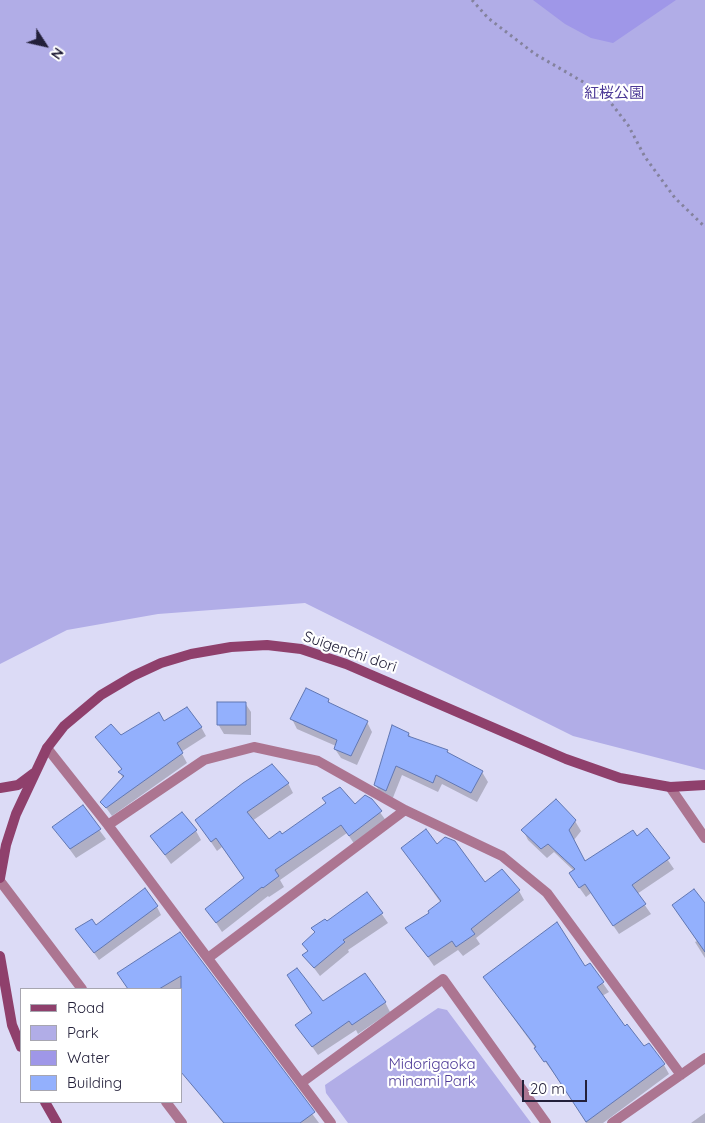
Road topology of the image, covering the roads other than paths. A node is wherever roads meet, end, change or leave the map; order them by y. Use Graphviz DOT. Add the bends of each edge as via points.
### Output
graph roads {
  1 [pos="47,748"];
  2 [pos="34,772"];
  3 [pos="705,785"];
  4 [pos="670,787"];
  5 [pos="0,788"];
  6 [pos="405,810"];
  7 [pos="108,825"];
  8 [pos="705,838"];
  9 [pos="3,843"];
  10 [pos="0,880"];
  11 [pos="0,956"];
  12 [pos="208,958"];
  13 [pos="81,988"];
  14 [pos="20,1045"];
  15 [pos="705,1058"];
  16 [pos="681,1075"];
  17 [pos="301,1083"];
  18 [pos="47,1103"];
  19 [pos="167,1103"];
  20 [pos="57,1123"];
  21 [pos="182,1123"];
  22 [pos="331,1123"];
  23 [pos="546,1123"];
  24 [pos="612,1123"];
  1 -- 2 [label="street, Suigenchi dori"];
  1 -- 4 [label="street, Suigenchi dori" via="64,726 101,695 161,663 231,646 267,645 301,649 346,664 566,759 620,778"];
  1 -- 7 [label="street"];
  2 -- 5 [label="street" via="18,785"];
  2 -- 9 [label="street, Suigenchi dori"];
  3 -- 4 [label="street, Suigenchi dori"];
  4 -- 8 [label="street"];
  6 -- 7 [label="street" via="318,761 254,747 204,760"];
  6 -- 12 [label="street"];
  6 -- 16 [label="street" via="502,856 547,894"];
  7 -- 12 [label="street"];
  9 -- 10 [label="street, Suigenchi dori"];
  10 -- 13 [label="street"];
  11 -- 14 [label="street" via="12,1025"];
  12 -- 17 [label="street"];
  15 -- 16 [label="street"];
  16 -- 24 [label="street"];
  17 -- 22 [label="street"];
  17 -- 23 [label="street" via="442,979"];
  18 -- 20 [label="street"];
  19 -- 21 [label="street"];
}
